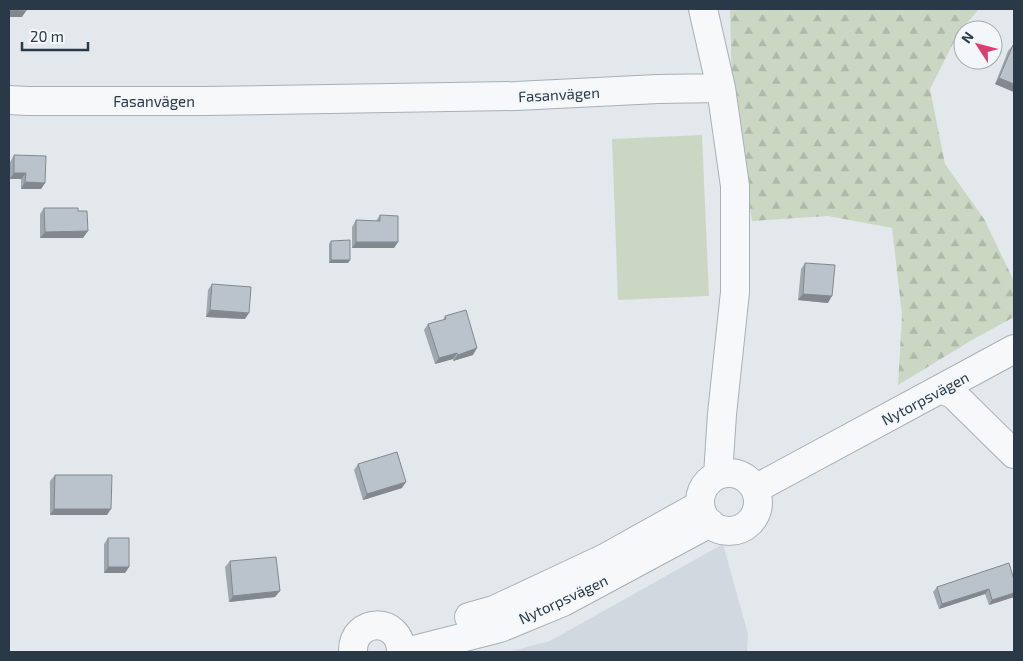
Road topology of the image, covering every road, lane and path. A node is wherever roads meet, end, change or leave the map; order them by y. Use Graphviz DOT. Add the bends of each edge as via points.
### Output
graph roads {
  1 [pos="704,9"];
  2 [pos="721,88"];
  3 [pos="9,100"];
  4 [pos="1014,349"];
  5 [pos="941,389"];
  6 [pos="1014,454"];
  7 [pos="718,475"];
  8 [pos="755,488"];
  9 [pos="705,514"];
  10 [pos="402,647"];
  11 [pos="353,652"];
  1 -- 2 [label="street"];
  2 -- 3 [label="street, Fasanvägen" via="204,102"];
  2 -- 7 [label="street" via="735,186 735,292"];
  4 -- 5 [label="street, Nytorpsvägen"];
  5 -- 6 [label="street" via="954,394"];
  5 -- 8 [label="street, Nytorpsvägen"];
  7 -- 8 [label="street" via="726,472 740,475 750,480"];
  7 -- 9 [label="street" via="701,494"];
  8 -- 9 [label="street" via="759,505 750,523 741,529 733,532 721,530"];
  9 -- 10 [label="street, Nytorpsvägen" via="494,610"];
  10 -- 11 [label="street" via="391,630 374,626 359,633"];
}
